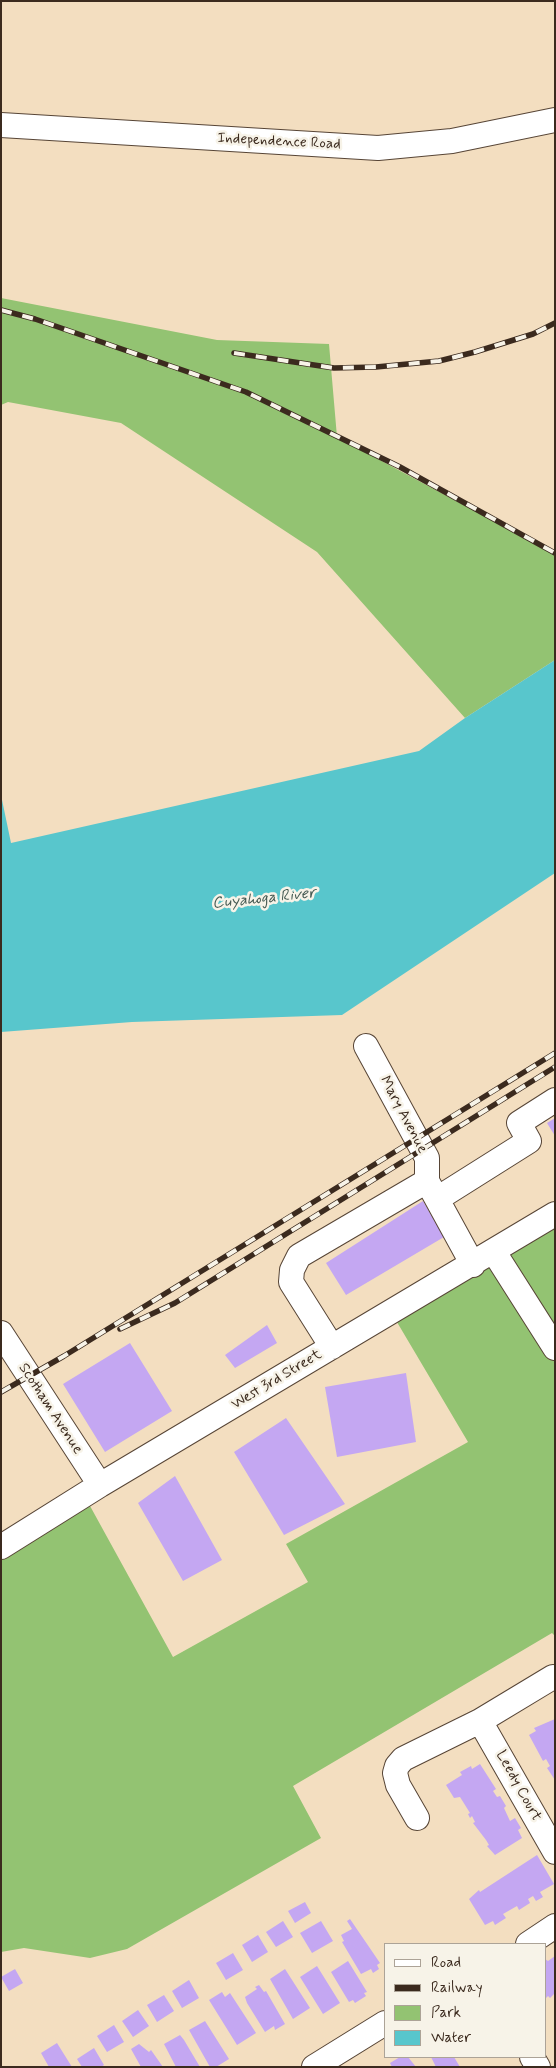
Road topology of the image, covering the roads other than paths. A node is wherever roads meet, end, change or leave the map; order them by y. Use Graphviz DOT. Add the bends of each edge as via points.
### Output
graph roads {
  1 [pos="555,120"];
  2 [pos="1,125"];
  3 [pos="366,1046"];
  4 [pos="555,1100"];
  5 [pos="432,1190"];
  6 [pos="555,1214"];
  7 [pos="494,1252"];
  8 [pos="473,1264"];
  9 [pos="1,1333"];
  10 [pos="332,1347"];
  11 [pos="555,1348"];
  12 [pos="100,1485"];
  13 [pos="1,1547"];
  14 [pos="553,1677"];
  15 [pos="480,1721"];
  16 [pos="417,1818"];
  17 [pos="555,1852"];
  18 [pos="555,1926"];
  19 [pos="530,1943"];
  20 [pos="384,2024"];
  21 [pos="314,2067"];
  1 -- 2 [label="street, Independence Road" via="452,141 378,148"];
  3 -- 5 [label="street, Mary Avenue" via="427,1158"];
  4 -- 5 [label="street" via="519,1123 529,1141"];
  5 -- 8 [label="street, Mary Avenue"];
  5 -- 10 [label="street" via="299,1256 292,1270 291,1282"];
  6 -- 7 [label="street, West 3rd Street"];
  7 -- 8 [label="street, West 3rd Street"];
  7 -- 11 [label="street"];
  8 -- 10 [label="street, West 3rd Street"];
  9 -- 12 [label="street, Scotham Avenue"];
  10 -- 12 [label="street, West 3rd Street"];
  12 -- 13 [label="street, West 3rd Street"];
  14 -- 15 [label="street"];
  15 -- 16 [label="street" via="403,1759 397,1766 398,1785"];
  15 -- 17 [label="street, Leedy Court"];
  18 -- 19 [label="street"];
  20 -- 21 [label="street"];
}
